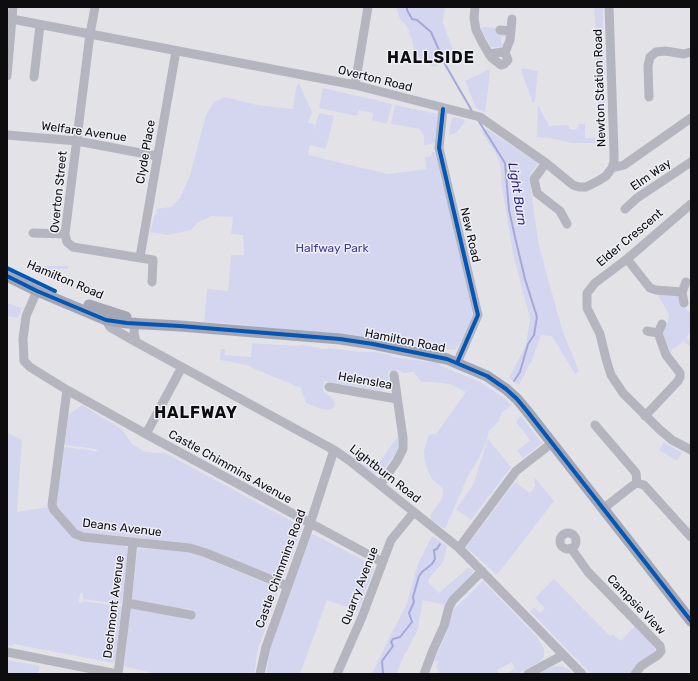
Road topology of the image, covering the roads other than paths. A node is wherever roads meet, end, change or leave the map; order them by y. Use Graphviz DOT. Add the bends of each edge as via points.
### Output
graph roads {
  1 [pos="13,7"];
  2 [pos="95,7"];
  3 [pos="368,7"];
  4 [pos="475,7"];
  5 [pos="609,7"];
  6 [pos="512,19"];
  7 [pos="12,20"];
  8 [pos="40,25"];
  9 [pos="500,30"];
  10 [pos="511,31"];
  11 [pos="90,34"];
  12 [pos="176,51"];
  13 [pos="691,52"];
  14 [pos="7,76"];
  15 [pos="34,77"];
  16 [pos="355,85"];
  17 [pos="649,97"];
  18 [pos="443,108"];
  19 [pos="691,118"];
  20 [pos="7,135"];
  21 [pos="76,141"];
  22 [pos="157,156"];
  23 [pos="691,162"];
  24 [pos="546,163"];
  25 [pos="612,168"];
  26 [pos="691,204"];
  27 [pos="625,209"];
  28 [pos="567,224"];
  29 [pos="33,233"];
  30 [pos="65,234"];
  31 [pos="140,258"];
  32 [pos="627,259"];
  33 [pos="7,268"];
  34 [pos="7,276"];
  35 [pos="152,282"];
  36 [pos="686,282"];
  37 [pos="37,291"];
  38 [pos="682,292"];
  39 [pos="684,303"];
  40 [pos="106,320"];
  41 [pos="135,322"];
  42 [pos="647,331"];
  43 [pos="136,342"];
  44 [pos="457,363"];
  45 [pos="182,368"];
  46 [pos="394,375"];
  47 [pos="329,387"];
  48 [pos="67,390"];
  49 [pos="396,399"];
  50 [pos="645,416"];
  51 [pos="595,425"];
  52 [pos="146,434"];
  53 [pos="552,443"];
  54 [pos="334,450"];
  55 [pos="691,450"];
  56 [pos="637,483"];
  57 [pos="380,485"];
  58 [pos="604,508"];
  59 [pos="414,512"];
  60 [pos="310,524"];
  61 [pos="691,537"];
  62 [pos="133,542"];
  63 [pos="459,548"];
  64 [pos="571,548"];
  65 [pos="382,562"];
  66 [pos="482,571"];
  67 [pos="287,586"];
  68 [pos="127,603"];
  69 [pos="191,615"];
  70 [pos="691,621"];
  71 [pos="7,652"];
  72 [pos="563,655"];
  73 [pos="118,674"];
  74 [pos="260,674"];
  75 [pos="337,674"];
  76 [pos="424,674"];
  77 [pos="528,674"];
  78 [pos="582,674"];
  79 [pos="635,674"];
  1 -- 7 [label="street"];
  2 -- 11 [label="street, Overton Street"];
  3 -- 16 [label="street"];
  4 -- 10 [label="street" via="476,30 489,54 501,65 508,60 505,53"];
  5 -- 25 [label="street, Newton Station Road" via="614,152"];
  6 -- 10 [label="street"];
  7 -- 8 [label="street, Overton Road"];
  7 -- 14 [label="street"];
  8 -- 11 [label="street, Overton Road"];
  8 -- 15 [label="street"];
  9 -- 10 [label="street"];
  11 -- 12 [label="street, Overton Road"];
  11 -- 21 [label="street, Overton Street"];
  12 -- 16 [label="street, Overton Road"];
  12 -- 22 [label="street, Clyde Place"];
  13 -- 17 [label="street" via="684,54 665,50 650,57"];
  16 -- 18 [label="street, Overton Road"];
  18 -- 24 [label="street, Overton Road" via="480,117"];
  18 -- 44 [label="street, New Road" via="439,148 478,315"];
  19 -- 25 [label="street, Overton Road" via="624,165"];
  20 -- 21 [label="street, Welfare Avenue"];
  21 -- 22 [label="street, Welfare Avenue"];
  21 -- 30 [label="street, Overton Street"];
  22 -- 31 [label="street, Clyde Place"];
  23 -- 27 [label="street, Elm Way"];
  24 -- 25 [label="street, Overton Road" via="579,187 586,187 598,181"];
  24 -- 28 [label="street" via="534,179 537,193 560,211"];
  26 -- 32 [label="street, Elder Crescent"];
  29 -- 30 [label="street"];
  30 -- 31 [label="street, Overton Street" via="67,242 73,246"];
  31 -- 35 [label="street, Overton Street" via="153,260"];
  32 -- 38 [label="street" via="650,288"];
  32 -- 50 [label="street, Elder Crescent" via="595,283 587,293 587,308 600,334 611,375 623,393"];
  33 -- 41 [label="main road, Hamilton Road" via="71,299"];
  34 -- 37 [label="main road, Hamilton Road"];
  36 -- 38 [label="street"];
  37 -- 40 [label="main road, Hamilton Road"];
  37 -- 48 [label="street, Castle Chimmins Avenue" via="26,316 24,361"];
  38 -- 39 [label="street"];
  40 -- 41 [label="main road, Hamilton Road"];
  40 -- 43 [label="street, Lightburn Road" via="110,328"];
  41 -- 43 [label="street"];
  41 -- 44 [label="main road, Hamilton Road" via="340,339"];
  42 -- 50 [label="street" via="660,329 666,355 680,373 680,377"];
  43 -- 45 [label="street, Lightburn Road"];
  44 -- 53 [label="main road, Hamilton Road" via="488,376 506,389"];
  45 -- 52 [label="street"];
  45 -- 54 [label="street, Lightburn Road"];
  46 -- 49 [label="street"];
  47 -- 49 [label="street, Helenslea"];
  48 -- 52 [label="street, Castle Chimmins Avenue"];
  48 -- 62 [label="street, Deans Avenue" via="52,499 54,510 75,534 83,538"];
  49 -- 57 [label="street" via="403,449"];
  50 -- 55 [label="street" via="672,440"];
  51 -- 56 [label="street" via="636,473"];
  52 -- 60 [label="street, Castle Chimmins Avenue"];
  53 -- 58 [label="main road, Hamilton Road"];
  53 -- 63 [label="street" via="516,471"];
  54 -- 57 [label="street, Lightburn Road"];
  54 -- 60 [label="street, Castle Chimmins Road"];
  56 -- 58 [label="street"];
  56 -- 61 [label="street" via="644,485"];
  57 -- 59 [label="street, Lightburn Road"];
  58 -- 70 [label="main road, Hamilton Road"];
  59 -- 63 [label="street, Lightburn Road"];
  59 -- 65 [label="street, Quarry Avenue" via="391,540"];
  60 -- 65 [label="street, Castle Chimmins Avenue"];
  60 -- 67 [label="street, Castle Chimmins Road"];
  62 -- 67 [label="street, Deans Avenue" via="190,548"];
  62 -- 68 [label="street, Dechmont Avenue"];
  63 -- 66 [label="street, Lightburn Road"];
  64 -- 79 [label="street, Campsie View" via="588,572 660,646 661,651 658,655"];
  65 -- 75 [label="street, Quarry Avenue"];
  66 -- 72 [label="street, Lightburn Road"];
  66 -- 76 [label="street" via="449,607"];
  67 -- 74 [label="street, Castle Chimmins Road" via="266,647"];
  68 -- 69 [label="street"];
  68 -- 73 [label="street, Dechmont Avenue"];
  71 -- 73 [label="street"];
  72 -- 77 [label="street"];
  72 -- 78 [label="street, Lightburn Road"];
}
